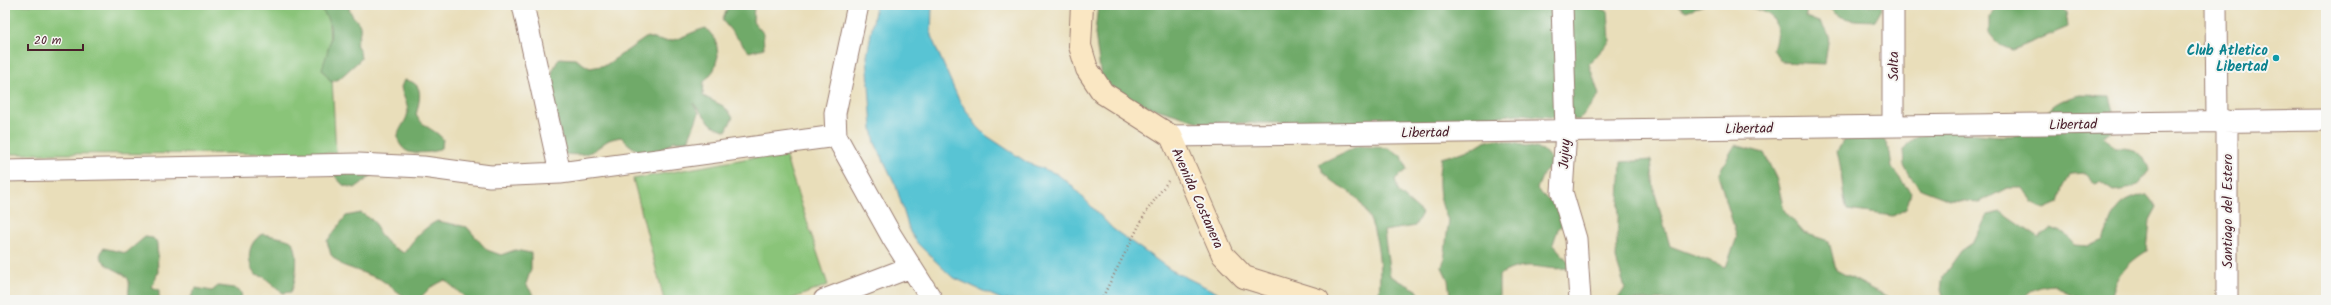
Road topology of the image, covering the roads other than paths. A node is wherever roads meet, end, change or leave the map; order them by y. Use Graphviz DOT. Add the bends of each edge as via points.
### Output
graph roads {
  1 [pos="524,5"];
  2 [pos="858,5"];
  3 [pos="1082,5"];
  4 [pos="1562,5"];
  5 [pos="1893,5"];
  6 [pos="2216,5"];
  7 [pos="2326,120"];
  8 [pos="2222,122"];
  9 [pos="1893,126"];
  10 [pos="1566,130"];
  11 [pos="836,136"];
  12 [pos="1171,136"];
  13 [pos="5,171"];
  14 [pos="560,173"];
  15 [pos="911,267"];
  16 [pos="824,300"];
  17 [pos="932,300"];
  18 [pos="1318,300"];
  19 [pos="1580,300"];
  20 [pos="2227,300"];
  1 -- 14 [label="street"];
  2 -- 11 [label="street" via="835,113"];
  3 -- 12 [label="street, Avenida Costanera" via="1080,46 1087,69 1103,93"];
  4 -- 10 [label="street, Jujuy"];
  5 -- 9 [label="street, Salta"];
  6 -- 8 [label="street, Santiago del Estero"];
  7 -- 8 [label="street, Libertad"];
  8 -- 9 [label="street, Libertad"];
  8 -- 20 [label="street, Santiago del Estero"];
  9 -- 10 [label="street, Libertad"];
  10 -- 12 [label="street, Libertad"];
  10 -- 19 [label="street, Jujuy" via="1562,192 1576,239"];
  11 -- 14 [label="street"];
  11 -- 15 [label="street" via="884,224"];
  12 -- 18 [label="street, Avenida Costanera" via="1223,255 1244,277"];
  13 -- 14 [label="street" via="358,164 423,167 490,176"];
  15 -- 16 [label="street"];
  15 -- 17 [label="street"];
}
